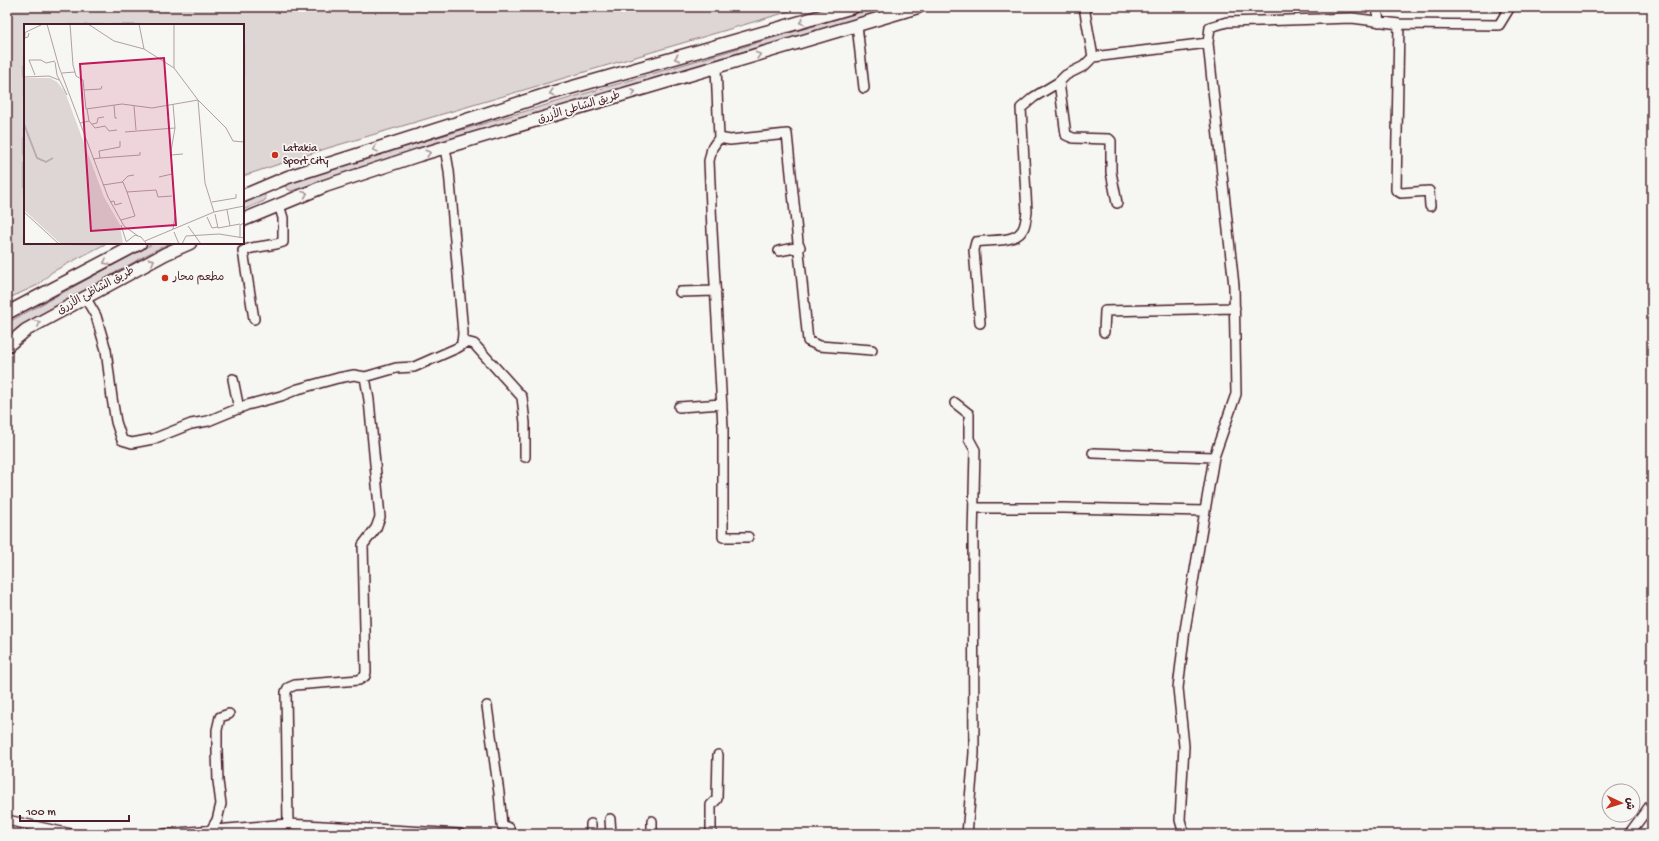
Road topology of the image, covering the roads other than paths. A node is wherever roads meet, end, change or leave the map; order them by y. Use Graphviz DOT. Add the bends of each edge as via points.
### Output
graph roads {
  1 [pos="853,7"];
  2 [pos="918,7"];
  3 [pos="1084,7"];
  4 [pos="1377,7"];
  5 [pos="1510,7"];
  6 [pos="1379,22"];
  7 [pos="1399,24"];
  8 [pos="856,25"];
  9 [pos="1208,43"];
  10 [pos="1093,57"];
  11 [pos="716,67"];
  12 [pos="1059,82"];
  13 [pos="864,88"];
  14 [pos="719,138"];
  15 [pos="444,148"];
  16 [pos="244,196"];
  17 [pos="1117,203"];
  18 [pos="279,205"];
  19 [pos="1430,206"];
  20 [pos="244,220"];
  21 [pos="138,244"];
  22 [pos="188,244"];
  23 [pos="800,247"];
  24 [pos="778,251"];
  25 [pos="716,291"];
  26 [pos="680,292"];
  27 [pos="85,297"];
  28 [pos="1235,308"];
  29 [pos="7,313"];
  30 [pos="254,319"];
  31 [pos="980,322"];
  32 [pos="1104,332"];
  33 [pos="462,341"];
  34 [pos="7,346"];
  35 [pos="872,350"];
  36 [pos="365,376"];
  37 [pos="233,379"];
  38 [pos="955,402"];
  39 [pos="722,404"];
  40 [pos="679,406"];
  41 [pos="239,408"];
  42 [pos="1093,453"];
  43 [pos="525,457"];
  44 [pos="1214,457"];
  45 [pos="974,508"];
  46 [pos="1205,511"];
  47 [pos="748,537"];
  48 [pos="487,706"];
  49 [pos="229,714"];
  50 [pos="718,755"];
  51 [pos="1652,803"];
  52 [pos="610,819"];
  53 [pos="7,820"];
  54 [pos="652,821"];
  55 [pos="288,824"];
  56 [pos="591,824"];
  57 [pos="211,830"];
  58 [pos="71,834"];
  59 [pos="165,834"];
  60 [pos="459,834"];
  61 [pos="510,834"];
  62 [pos="591,834"];
  63 [pos="611,834"];
  64 [pos="652,834"];
  65 [pos="711,834"];
  66 [pos="967,834"];
  67 [pos="1184,834"];
  68 [pos="1629,834"];
  1 -- 16 [label="main road, طريق الشاطئ الأزرق, one-way" via="545,95 288,177"];
  2 -- 8 [label="main road, طريق الشاطئ الأزرق"];
  3 -- 10 [label="street"];
  4 -- 6 [label="street"];
  5 -- 7 [label="street" via="1498,25"];
  6 -- 7 [label="street"];
  6 -- 9 [label="street" via="1352,18 1227,22 1210,27"];
  7 -- 19 [label="street" via="1396,190 1401,193 1429,191"];
  11 -- 8 [label="main road, طريق الشاطئ الأزرق, one-way"];
  8 -- 13 [label="street"];
  9 -- 10 [label="street"];
  9 -- 28 [label="street"];
  10 -- 12 [label="street"];
  11 -- 14 [label="street"];
  15 -- 11 [label="main road, طريق الشاطئ الأزرق, one-way"];
  12 -- 17 [label="street" via="1066,135 1073,138 1111,141 1111,172"];
  12 -- 31 [label="street" via="1021,108 1027,212 1024,228 1017,236 1005,240 976,242 974,250"];
  14 -- 23 [label="street" via="730,140 787,134"];
  14 -- 25 [label="street" via="712,148 709,161"];
  18 -- 15 [label="main road, طريق الشاطئ الأزرق, one-way" via="325,186"];
  15 -- 33 [label="street" via="449,172"];
  18 -- 20 [label="main road, طريق الشاطئ الأزرق"];
  18 -- 30 [label="street" via="283,218 283,242 243,251"];
  21 -- 29 [label="main road, طريق الشاطئ الأزرق, one-way"];
  27 -- 22 [label="main road, طريق الشاطئ الأزرق, one-way"];
  23 -- 24 [label="street"];
  23 -- 35 [label="street" via="808,341 819,346"];
  25 -- 26 [label="street"];
  25 -- 39 [label="street"];
  34 -- 27 [label="main road, طريق الشاطئ الأزرق, one-way" via="26,330"];
  27 -- 41 [label="street" via="96,316 106,350 116,422 122,440 132,443 153,440"];
  28 -- 32 [label="street" via="1106,311"];
  28 -- 44 [label="street" via="1236,394"];
  33 -- 36 [label="street" via="462,345 414,367 396,368"];
  33 -- 43 [label="street" via="474,344 522,397"];
  36 -- 41 [label="street" via="338,378"];
  36 -- 55 [label="street" via="380,517 376,528 363,544 366,672 359,680 295,685 288,688"];
  37 -- 41 [label="street"];
  38 -- 45 [label="street" via="969,414 969,439 975,450"];
  39 -- 40 [label="street"];
  39 -- 47 [label="street" via="723,537"];
  42 -- 44 [label="street"];
  44 -- 46 [label="street"];
  45 -- 46 [label="street"];
  45 -- 66 [label="street" via="974,753"];
  46 -- 67 [label="street" via="1178,688 1184,746 1180,820"];
  48 -- 61 [label="street" via="502,825 509,828"];
  49 -- 57 [label="street" via="220,717 216,730 221,804 217,820"];
  50 -- 65 [label="street" via="717,799 712,805"];
  51 -- 68 [label="street"];
  52 -- 63 [label="street"];
  53 -- 58 [label="street"];
  54 -- 64 [label="street"];
  55 -- 57 [label="street"];
  55 -- 60 [label="street"];
  56 -- 62 [label="street"];
  57 -- 59 [label="street"];
}
